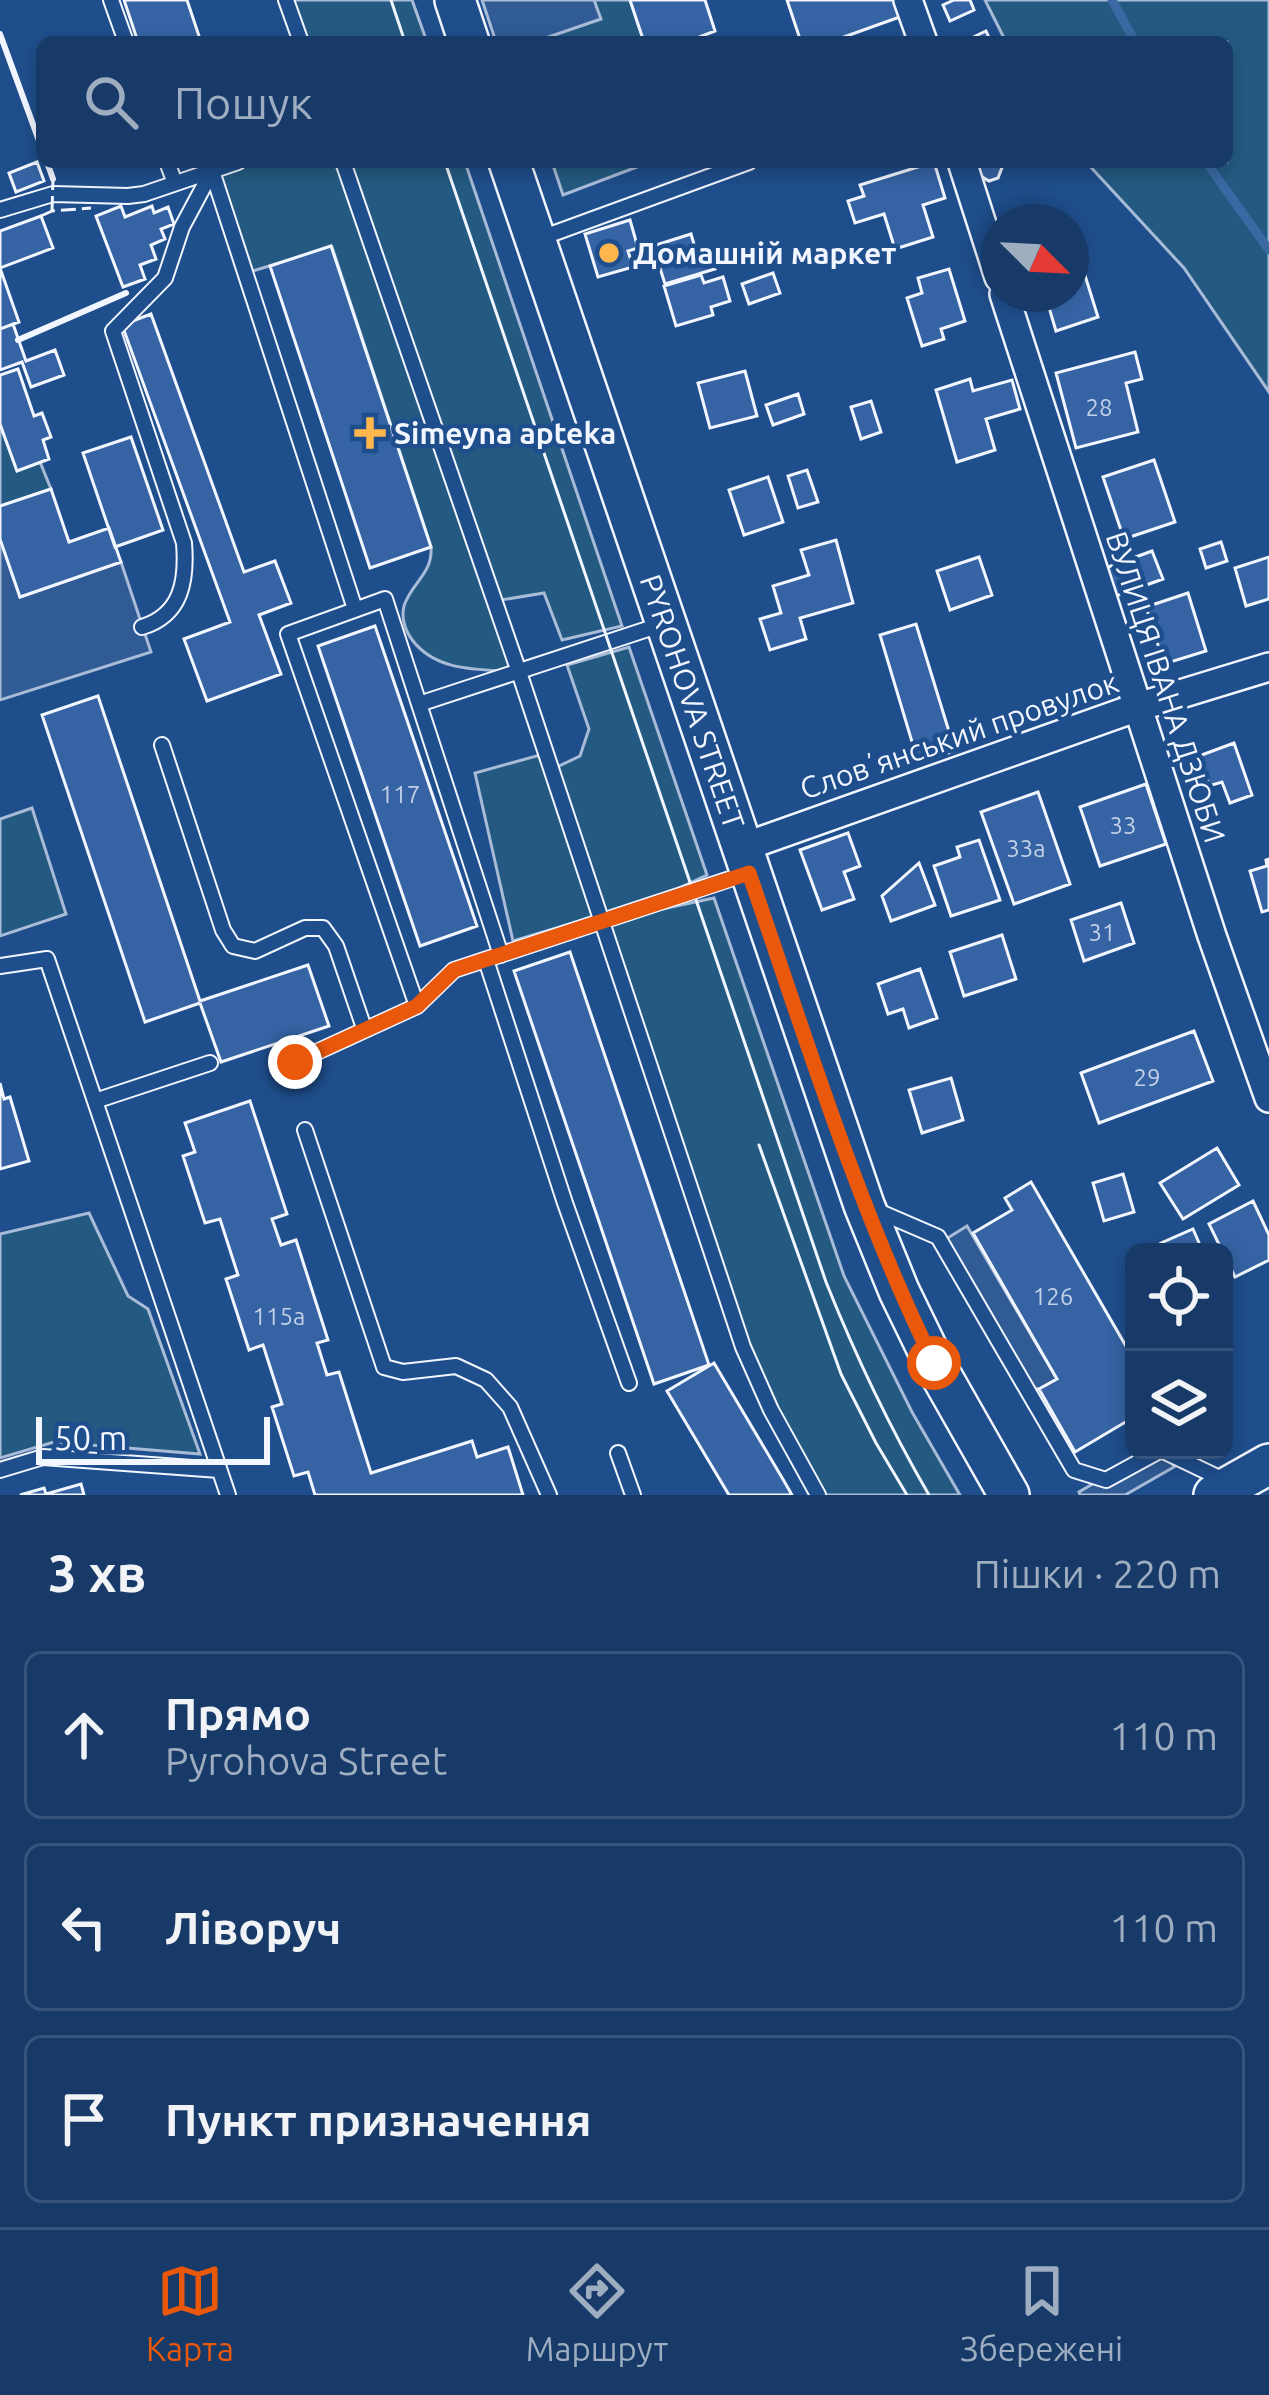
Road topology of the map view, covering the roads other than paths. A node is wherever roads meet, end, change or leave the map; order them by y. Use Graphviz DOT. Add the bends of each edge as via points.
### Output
graph roads {
  1 [pos="111,0"];
  2 [pos="286,0"];
  3 [pos="455,0"];
  4 [pos="908,0"];
  5 [pos="124,36"];
  6 [pos="299,36"];
  7 [pos="467,36"];
  8 [pos="920,36"];
  9 [pos="169,168"];
  10 [pos="221,168"];
  11 [pos="345,168"];
  12 [pos="511,168"];
  13 [pos="733,168"];
  14 [pos="964,168"];
  15 [pos="212,171"];
  16 [pos="175,183"];
  17 [pos="0,211"];
  18 [pos="981,221"];
  19 [pos="536,240"];
  20 [pos="1010,312"];
  21 [pos="356,610"];
  22 [pos="665,624"];
  23 [pos="142,627"];
  24 [pos="1269,667"];
  25 [pos="519,672"];
  26 [pos="419,704"];
  27 [pos="1138,707"];
  28 [pos="162,745"];
  29 [pos="745,860"];
  30 [pos="602,922"];
  31 [pos="493,957"];
  32 [pos="0,966"];
  33 [pos="417,1006"];
  34 [pos="364,1028"];
  35 [pos="295,1062"];
  36 [pos="210,1063"];
  37 [pos="1269,1098"];
  38 [pos="95,1101"];
  39 [pos="305,1130"];
  40 [pos="864,1205"];
  41 [pos="629,1383"];
  42 [pos="618,1453"];
  43 [pos="1269,1464"];
  44 [pos="0,1470"];
  45 [pos="219,1470"];
  46 [pos="1224,1490"];
  47 [pos="228,1495"];
  48 [pos="549,1495"];
  49 [pos="633,1495"];
  50 [pos="818,1495"];
  51 [pos="1009,1495"];
  1 -- 5 [label="lane"];
  2 -- 6 [label="lane"];
  3 -- 7 [label="main road"];
  4 -- 8 [label="street"];
  9 -- 16 [label="lane"];
  10 -- 15 [label="lane"];
  11 -- 25 [label="lane"];
  12 -- 19 [label="main road, PYROHOVA STREET"];
  13 -- 19 [label="lane"];
  14 -- 18 [label="street"];
  15 -- 16 [label="lane"];
  15 -- 21 [label="lane"];
  15 -- 23 [label="lane" via="165,278 113,331 184,543 183,590 172,609"];
  16 -- 17 [label="lane" via="128,196 53,194"];
  19 -- 22 [label="main road, PYROHOVA STREET"];
  20 -- 27 [label="street, ВУЛИЦЯ ІВАНА ДЗЮБИ"];
  21 -- 26 [label="lane" via="385,599"];
  21 -- 33 [label="lane" via="288,634"];
  22 -- 25 [label="lane"];
  22 -- 29 [label="main road, PYROHOVA STREET"];
  24 -- 27 [label="street, Словʼянський провулок"];
  25 -- 26 [label="lane"];
  25 -- 30 [label="lane"];
  26 -- 31 [label="lane"];
  27 -- 29 [label="street, Словʼянський провулок"];
  27 -- 37 [label="street, ВУЛИЦЯ ІВАНА ДЗЮБИ"];
  28 -- 34 [label="lane" via="233,946 255,951 323,928"];
  29 -- 30 [label="lane"];
  29 -- 40 [label="main road, PYROHOVA STREET"];
  30 -- 31 [label="lane"];
  30 -- 50 [label="lane" via="743,1347"];
  31 -- 33 [label="lane" via="454,970"];
  31 -- 41 [label="lane" via="565,1203"];
  32 -- 38 [label="lane" via="47,959"];
  33 -- 34 [label="lane"];
  34 -- 35 [label="lane"];
  36 -- 38 [label="lane"];
  38 -- 45 [label="lane"];
  39 -- 48 [label="lane" via="383,1367 456,1366 486,1380 510,1407"];
  40 -- 46 [label="lane" via="938,1237 1074,1470 1106,1480 1161,1450"];
  40 -- 51 [label="main road, PYROHOVA STREET" via="934,1363"];
  42 -- 49 [label="lane"];
  43 -- 46 [label="main road"];
  44 -- 45 [label="lane" via="44,1456"];
  45 -- 47 [label="lane"];
}
